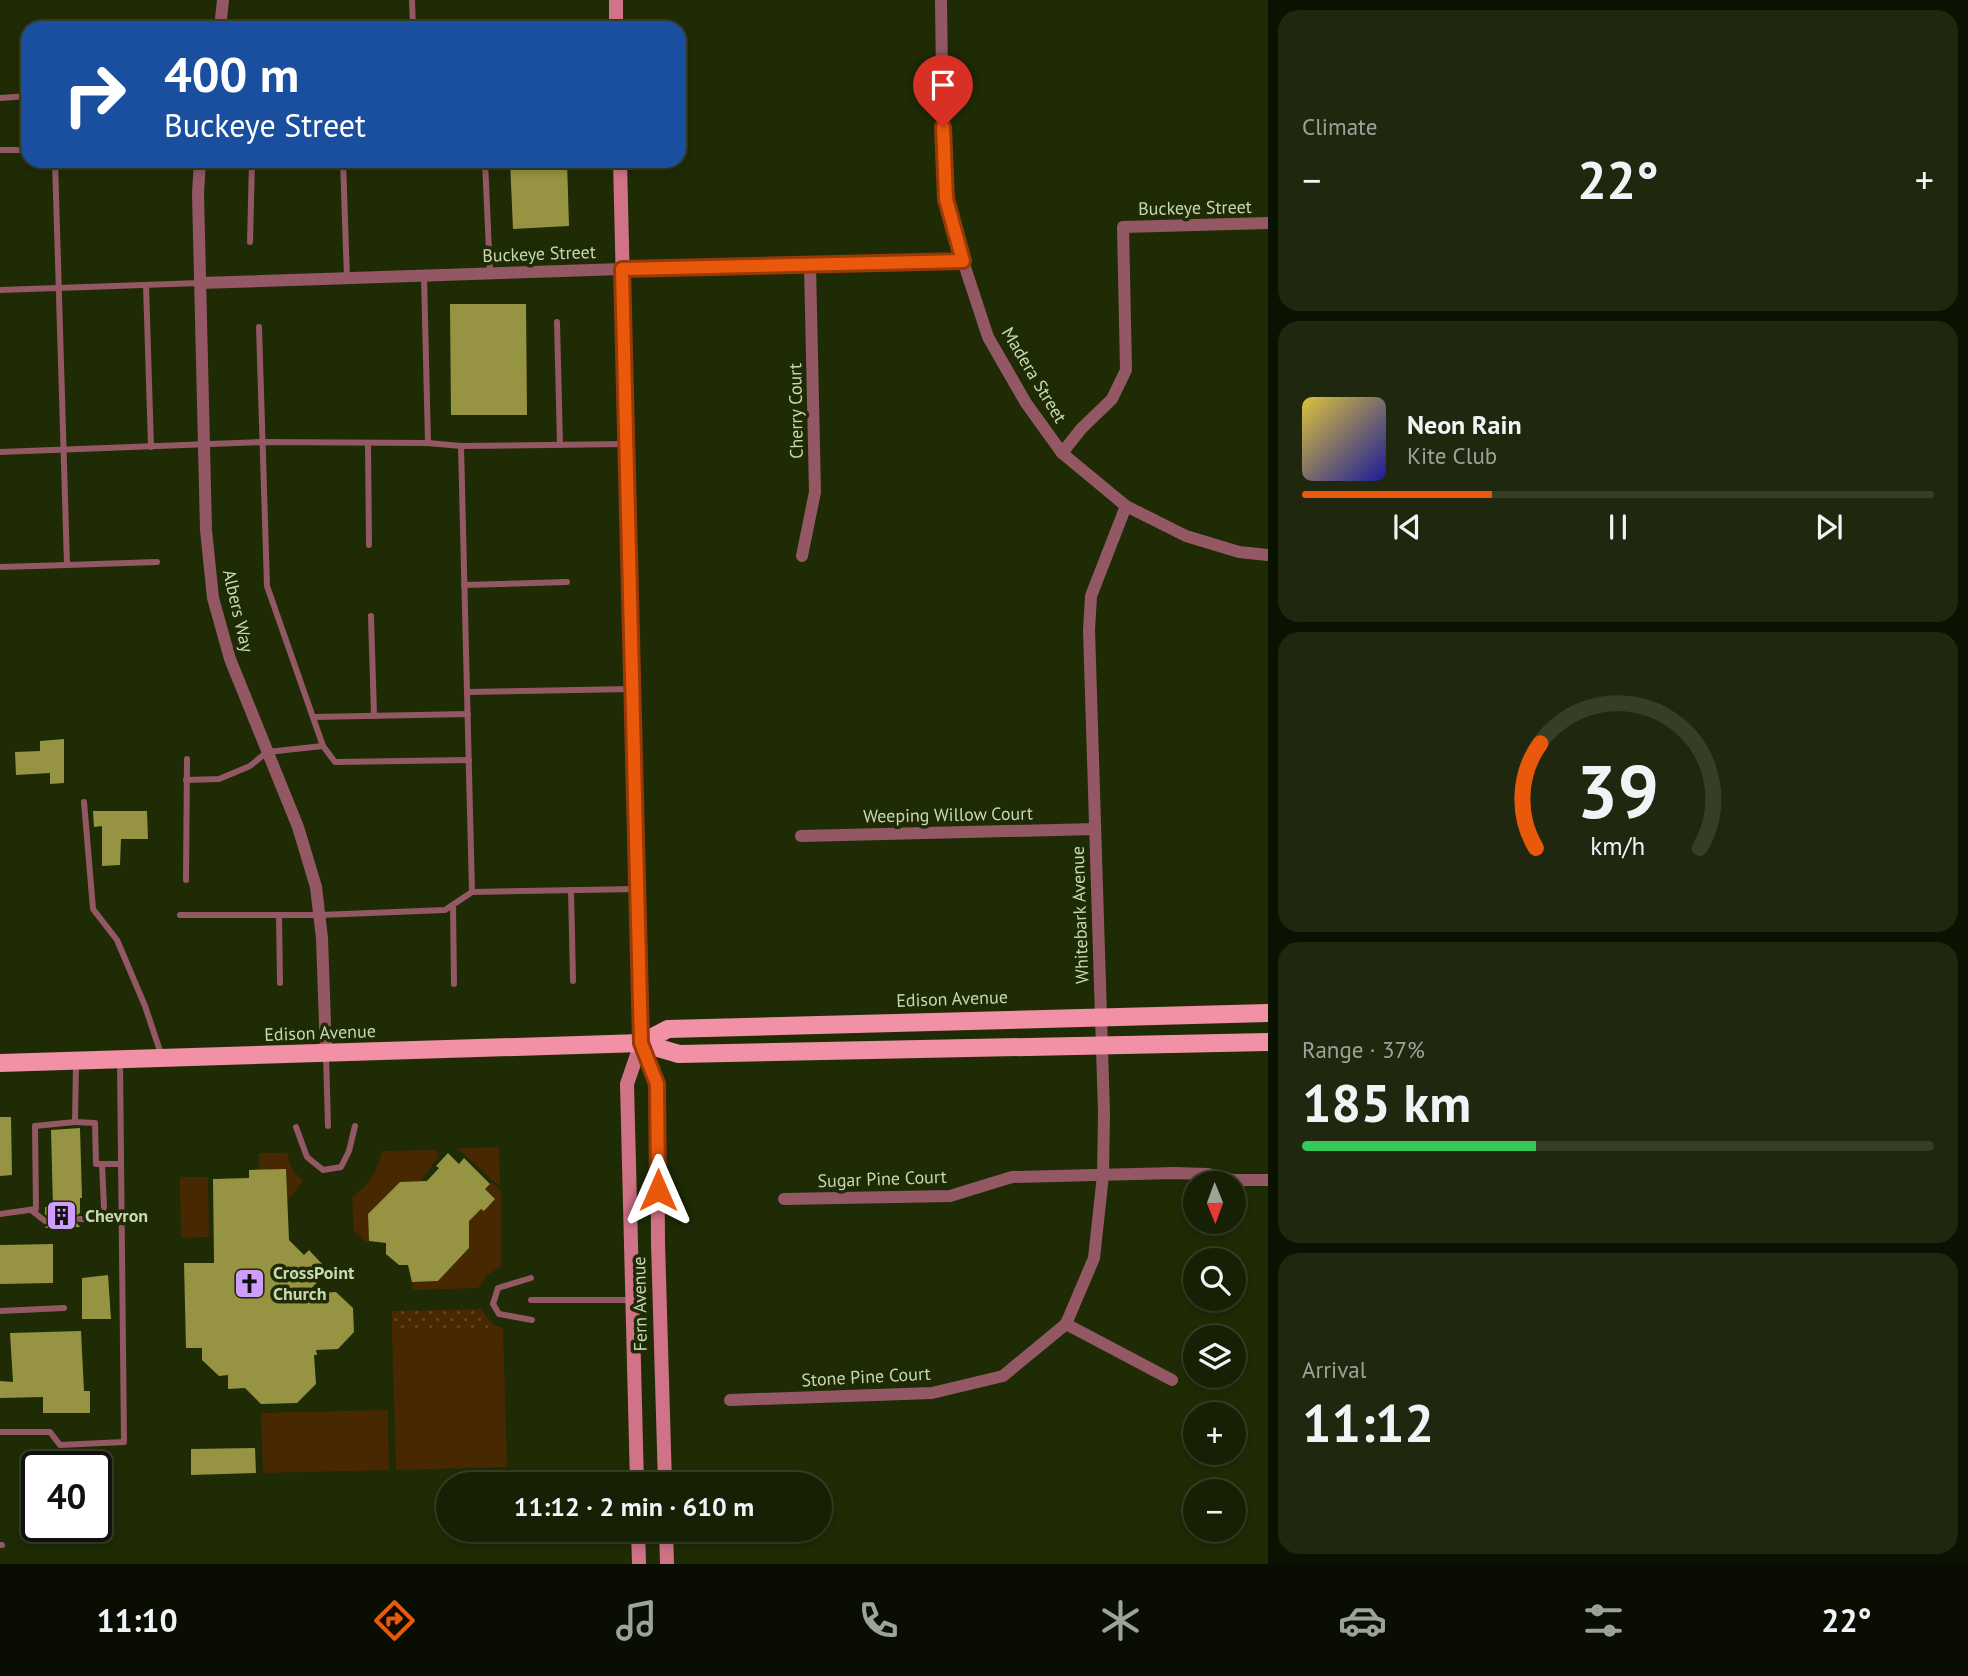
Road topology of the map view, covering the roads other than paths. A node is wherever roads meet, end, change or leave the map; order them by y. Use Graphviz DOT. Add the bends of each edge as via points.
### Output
graph roads {
  1 [pos="223,0"];
  2 [pos="412,0"];
  3 [pos="616,0"];
  4 [pos="941,0"];
  5 [pos="221,21"];
  6 [pos="413,21"];
  7 [pos="616,21"];
  8 [pos="21,96"];
  9 [pos="0,98"];
  10 [pos="0,150"];
  11 [pos="21,150"];
  12 [pos="55,168"];
  13 [pos="200,168"];
  14 [pos="252,168"];
  15 [pos="343,168"];
  16 [pos="485,168"];
  17 [pos="620,168"];
  18 [pos="1268,223"];
  19 [pos="250,242"];
  20 [pos="963,261"];
  21 [pos="810,265"];
  22 [pos="622,269"];
  23 [pos="490,274"];
  24 [pos="424,276"];
  25 [pos="347,279"];
  26 [pos="200,284"];
  27 [pos="146,285"];
  28 [pos="58,289"];
  29 [pos="0,290"];
  30 [pos="557,322"];
  31 [pos="260,327"];
  32 [pos="262,442"];
  33 [pos="368,443"];
  34 [pos="428,443"];
  35 [pos="626,444"];
  36 [pos="560,445"];
  37 [pos="204,446"];
  38 [pos="461,446"];
  39 [pos="151,447"];
  40 [pos="64,450"];
  41 [pos="0,452"];
  42 [pos="1062,453"];
  43 [pos="1126,506"];
  44 [pos="369,545"];
  45 [pos="1268,555"];
  46 [pos="802,556"];
  47 [pos="157,562"];
  48 [pos="67,565"];
  49 [pos="0,567"];
  50 [pos="567,582"];
  51 [pos="464,584"];
  52 [pos="371,616"];
  53 [pos="632,689"];
  54 [pos="467,692"];
  55 [pos="468,714"];
  56 [pos="374,715"];
  57 [pos="313,717"];
  58 [pos="323,746"];
  59 [pos="267,752"];
  60 [pos="187,759"];
  61 [pos="469,760"];
  62 [pos="186,780"];
  63 [pos="84,802"];
  64 [pos="1095,829"];
  65 [pos="801,836"];
  66 [pos="186,880"];
  67 [pos="637,888"];
  68 [pos="571,890"];
  69 [pos="472,892"];
  70 [pos="453,905"];
  71 [pos="180,915"];
  72 [pos="279,915"];
  73 [pos="320,915"];
  74 [pos="573,981"];
  75 [pos="280,983"];
  76 [pos="454,984"];
  77 [pos="1268,1013"];
  78 [pos="1100,1017"];
  79 [pos="1268,1042"];
  80 [pos="641,1043"];
  81 [pos="1102,1046"];
  82 [pos="326,1054"];
  83 [pos="162,1058"];
  84 [pos="120,1060"];
  85 [pos="76,1061"];
  86 [pos="0,1063"];
  87 [pos="75,1122"];
  88 [pos="328,1126"];
  89 [pos="355,1126"];
  90 [pos="296,1127"];
  91 [pos="102,1164"];
  92 [pos="120,1164"];
  93 [pos="1103,1175"];
  94 [pos="1268,1180"];
  95 [pos="784,1199"];
  96 [pos="31,1210"];
  97 [pos="0,1214"];
  98 [pos="79,1219"];
  99 [pos="45,1220"];
  100 [pos="531,1278"];
  101 [pos="531,1300"];
  102 [pos="631,1300"];
  103 [pos="64,1308"];
  104 [pos="0,1311"];
  105 [pos="532,1320"];
  106 [pos="1066,1324"];
  107 [pos="1172,1380"];
  108 [pos="730,1400"];
  109 [pos="0,1432"];
  110 [pos="637,1472"];
  111 [pos="665,1472"];
  112 [pos="638,1542"];
  113 [pos="666,1542"];
  114 [pos="639,1564"];
  115 [pos="667,1564"];
  1 -- 5 [label="street"];
  2 -- 6 [label="lane"];
  3 -- 7 [label="street"];
  4 -- 20 [label="street, Madera Street" via="946,199"];
  8 -- 9 [label="lane"];
  10 -- 11 [label="lane"];
  12 -- 28 [label="lane"];
  13 -- 26 [label="street, Albers Way"];
  14 -- 19 [label="lane"];
  15 -- 25 [label="lane"];
  16 -- 23 [label="lane"];
  17 -- 22 [label="street, Fern Avenue"];
  18 -- 42 [label="street, Buckeye Street" via="1122,227 1126,370 1112,400"];
  20 -- 21 [label="street, Buckeye Street"];
  20 -- 42 [label="street, Madera Street" via="988,337"];
  21 -- 22 [label="street, Buckeye Street"];
  21 -- 46 [label="street, Cherry Court" via="815,492"];
  22 -- 23 [label="street, Buckeye Street"];
  22 -- 35 [label="street, Fern Avenue"];
  23 -- 24 [label="street, Buckeye Street"];
  24 -- 25 [label="street, Buckeye Street"];
  24 -- 34 [label="lane"];
  25 -- 26 [label="street, Buckeye Street"];
  26 -- 27 [label="lane"];
  26 -- 37 [label="street, Albers Way"];
  27 -- 28 [label="lane"];
  27 -- 39 [label="lane"];
  28 -- 29 [label="lane"];
  28 -- 40 [label="lane"];
  30 -- 36 [label="lane"];
  31 -- 32 [label="lane"];
  32 -- 33 [label="lane"];
  32 -- 37 [label="lane"];
  32 -- 57 [label="lane" via="267,586"];
  33 -- 34 [label="lane"];
  33 -- 44 [label="lane"];
  34 -- 38 [label="lane"];
  35 -- 36 [label="lane"];
  35 -- 53 [label="street, Fern Avenue"];
  36 -- 38 [label="lane"];
  37 -- 39 [label="lane"];
  37 -- 59 [label="street, Albers Way" via="213,598 230,659"];
  38 -- 51 [label="lane"];
  39 -- 40 [label="lane"];
  40 -- 41 [label="lane"];
  40 -- 48 [label="lane"];
  42 -- 43 [label="street, Madera Street"];
  43 -- 45 [label="street, Madera Street" via="1186,536 1238,552"];
  43 -- 64 [label="street, Whitebark Avenue" via="1091,596"];
  47 -- 48 [label="lane"];
  48 -- 49 [label="lane"];
  50 -- 51 [label="lane"];
  51 -- 54 [label="lane"];
  52 -- 56 [label="lane"];
  53 -- 54 [label="lane"];
  53 -- 67 [label="street, Fern Avenue"];
  54 -- 55 [label="lane"];
  55 -- 56 [label="lane"];
  55 -- 61 [label="lane"];
  56 -- 57 [label="lane"];
  57 -- 58 [label="lane"];
  58 -- 59 [label="lane"];
  58 -- 61 [label="lane" via="335,762"];
  59 -- 62 [label="lane" via="219,779"];
  59 -- 73 [label="street, Albers Way" via="307,856"];
  60 -- 62 [label="lane"];
  61 -- 69 [label="lane"];
  62 -- 66 [label="lane"];
  63 -- 83 [label="lane" via="93,909 117,940"];
  64 -- 65 [label="street, Weeping Willow Court"];
  64 -- 78 [label="street, Whitebark Avenue"];
  67 -- 68 [label="lane"];
  67 -- 80 [label="street, Fern Avenue"];
  68 -- 69 [label="lane"];
  68 -- 74 [label="lane"];
  69 -- 70 [label="lane"];
  70 -- 73 [label="lane" via="445,910"];
  70 -- 76 [label="lane"];
  71 -- 72 [label="lane"];
  72 -- 73 [label="lane"];
  72 -- 75 [label="lane"];
  73 -- 82 [label="street, Albers Way"];
  77 -- 78 [label="main road, Edison Avenue"];
  78 -- 80 [label="main road, Edison Avenue" via="668,1029"];
  78 -- 81 [label="street, Whitebark Avenue"];
  79 -- 81 [label="main road, Edison Avenue"];
  80 -- 81 [label="main road, Edison Avenue" via="679,1054"];
  80 -- 82 [label="main road, Edison Avenue"];
  80 -- 102 [label="street, Fern Avenue" via="627,1084"];
  80 -- 111 [label="street, Fern Avenue" via="657,1084"];
  81 -- 93 [label="street, Whitebark Avenue"];
  82 -- 83 [label="main road, Edison Avenue"];
  82 -- 88 [label="lane"];
  83 -- 84 [label="main road, Edison Avenue"];
  84 -- 85 [label="main road, Edison Avenue"];
  84 -- 92 [label="lane"];
  85 -- 86 [label="main road, Edison Avenue"];
  85 -- 87 [label="lane"];
  87 -- 91 [label="lane" via="94,1123 96,1164"];
  87 -- 96 [label="lane" via="35,1126 36,1209"];
  89 -- 90 [label="lane" via="341,1167 323,1170 307,1157"];
  91 -- 92 [label="lane"];
  91 -- 98 [label="lane" via="101,1215"];
  92 -- 109 [label="lane" via="124,1442 60,1445 50,1432"];
  93 -- 94 [label="street, Sugar Pine Court" via="1208,1174"];
  93 -- 95 [label="street, Sugar Pine Court" via="1012,1177 950,1196"];
  93 -- 106 [label="street, Whitebark Avenue" via="1094,1258"];
  96 -- 97 [label="lane"];
  96 -- 99 [label="lane"];
  100 -- 105 [label="lane" via="498,1288 493,1304 499,1314"];
  101 -- 102 [label="lane"];
  102 -- 110 [label="street, Fern Avenue"];
  103 -- 104 [label="lane"];
  106 -- 107 [label="street"];
  106 -- 108 [label="street, Stone Pine Court" via="1003,1376 932,1393"];
  112 -- 114 [label="street"];
  113 -- 115 [label="street"];
}
